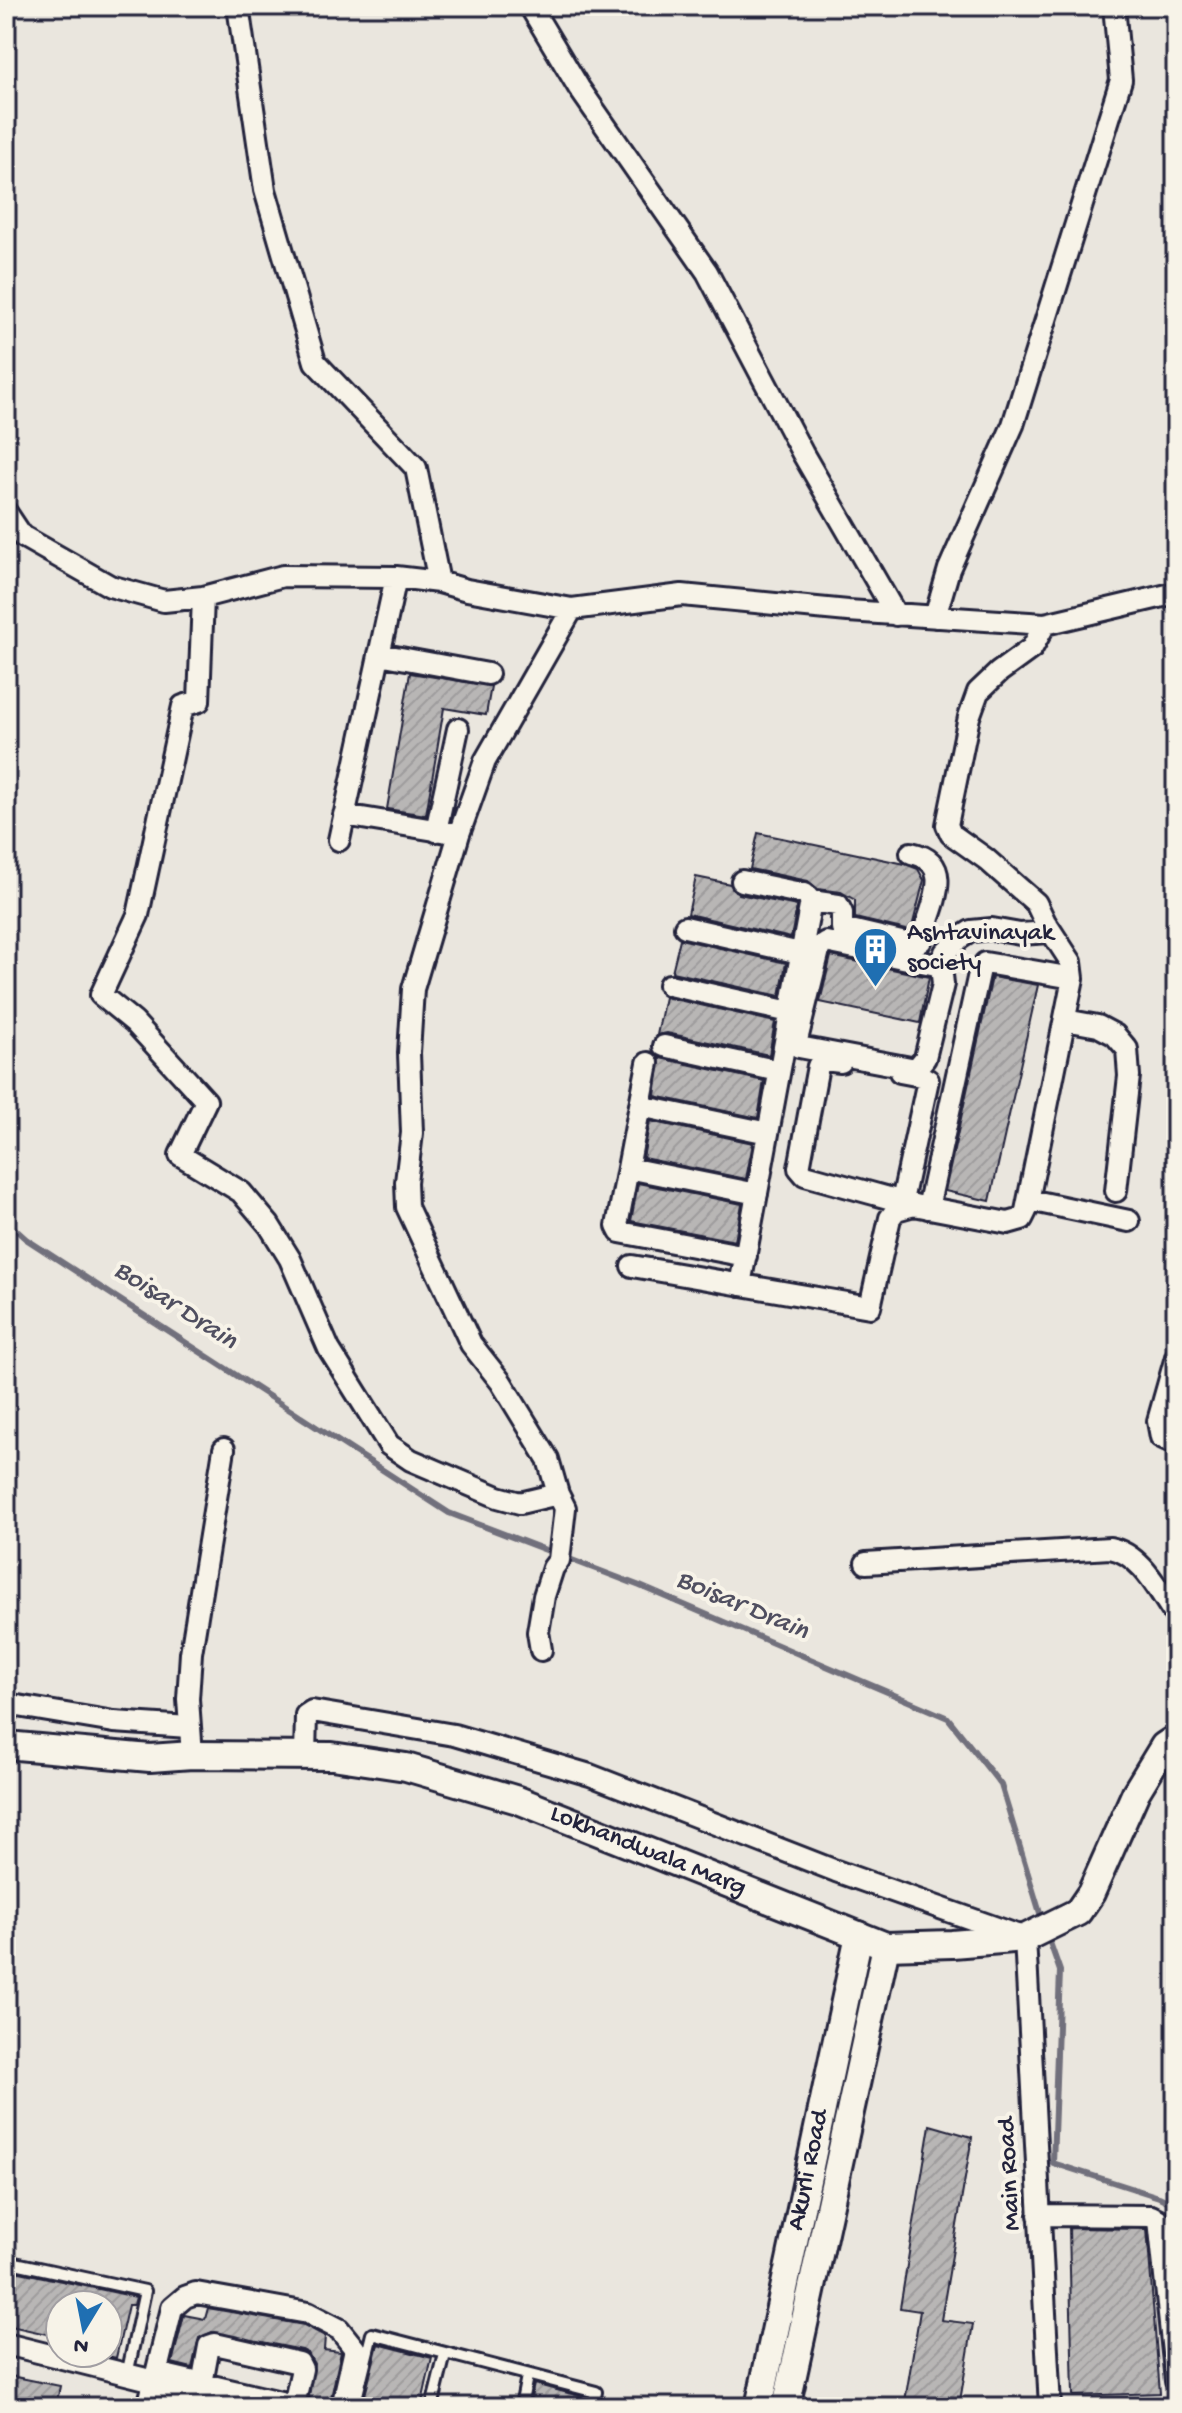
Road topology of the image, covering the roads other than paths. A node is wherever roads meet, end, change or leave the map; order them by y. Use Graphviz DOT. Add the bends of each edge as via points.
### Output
graph roads {
  1 [pos="238,6"];
  2 [pos="530,6"];
  3 [pos="1114,6"];
  4 [pos="6,512"];
  5 [pos="14,536"];
  6 [pos="396,577"];
  7 [pos="439,582"];
  8 [pos="1176,593"];
  9 [pos="203,597"];
  10 [pos="572,609"];
  11 [pos="896,615"];
  12 [pos="935,617"];
  13 [pos="1045,624"];
  14 [pos="379,654"];
  15 [pos="488,674"];
  16 [pos="458,729"];
  17 [pos="447,777"];
  18 [pos="477,782"];
  19 [pos="344,815"];
  20 [pos="436,831"];
  21 [pos="459,834"];
  22 [pos="339,840"];
  23 [pos="911,853"];
  24 [pos="742,881"];
  25 [pos="811,901"];
  26 [pos="685,927"];
  27 [pos="1050,932"];
  28 [pos="921,941"];
  29 [pos="951,946"];
  30 [pos="800,953"];
  31 [pos="941,966"];
  32 [pos="1073,978"];
  33 [pos="669,985"];
  34 [pos="790,1012"];
  35 [pos="1065,1020"];
  36 [pos="664,1046"];
  37 [pos="648,1063"];
  38 [pos="779,1071"];
  39 [pos="640,1106"];
  40 [pos="768,1133"];
  41 [pos="628,1168"];
  42 [pos="1116,1191"];
  43 [pos="757,1194"];
  44 [pos="1029,1200"];
  45 [pos="915,1205"];
  46 [pos="1129,1221"];
  47 [pos="746,1256"];
  48 [pos="632,1266"];
  49 [pos="740,1285"];
  50 [pos="1176,1357"];
  51 [pos="1176,1444"];
  52 [pos="224,1449"];
  53 [pos="562,1501"];
  54 [pos="866,1563"];
  55 [pos="1176,1616"];
  56 [pos="541,1650"];
  57 [pos="6,1704"];
  58 [pos="189,1727"];
  59 [pos="1176,1738"];
  60 [pos="6,1745"];
  61 [pos="192,1755"];
  62 [pos="305,1755"];
  63 [pos="859,1935"];
  64 [pos="1028,1937"];
  65 [pos="886,1946"];
  66 [pos="1039,2215"];
  67 [pos="6,2261"];
  68 [pos="6,2344"];
  69 [pos="445,2354"];
  70 [pos="127,2375"];
  71 [pos="527,2376"];
  72 [pos="1176,2381"];
  73 [pos="153,2387"];
  74 [pos="205,2397"];
  75 [pos="298,2406"];
  76 [pos="236,2407"];
  77 [pos="342,2407"];
  78 [pos="354,2407"];
  79 [pos="432,2407"];
  80 [pos="521,2407"];
  81 [pos="593,2407"];
  82 [pos="759,2407"];
  83 [pos="786,2407"];
  84 [pos="1050,2407"];
  1 -- 7 [label="street" via="265,190 315,362 416,468"];
  2 -- 11 [label="street" via="579,88 707,272"];
  3 -- 12 [label="street" via="1121,80 1013,425 949,569"];
  4 -- 5 [label="street"];
  5 -- 9 [label="street" via="110,586 164,601"];
  6 -- 7 [label="street"];
  6 -- 9 [label="street" via="283,576"];
  6 -- 14 [label="street"];
  7 -- 10 [label="street"];
  8 -- 13 [label="street"];
  9 -- 53 [label="street" via="199,701 183,706 138,915 101,995 134,1022 206,1101 180,1155 241,1192 269,1225 290,1259 329,1349 389,1445 411,1460 498,1497 520,1503"];
  10 -- 11 [label="street" via="682,595"];
  10 -- 18 [label="street"];
  11 -- 12 [label="street"];
  12 -- 13 [label="street"];
  13 -- 27 [label="street" via="1032,648 978,692 947,825 951,834 1036,903"];
  14 -- 15 [label="street"];
  14 -- 19 [label="street"];
  16 -- 17 [label="street"];
  17 -- 18 [label="street"];
  17 -- 20 [label="street"];
  18 -- 21 [label="street"];
  19 -- 20 [label="street"];
  19 -- 22 [label="street"];
  20 -- 21 [label="street"];
  21 -- 53 [label="street" via="413,989 407,1207 471,1344 548,1459"];
  23 -- 28 [label="street" via="927,856 939,879"];
  24 -- 25 [label="street" via="805,894"];
  25 -- 28 [label="street" via="838,905 842,928 914,945"];
  25 -- 30 [label="street"];
  26 -- 30 [label="street"];
  27 -- 29 [label="street" via="971,931"];
  27 -- 32 [label="street" via="1071,962"];
  28 -- 29 [label="street"];
  29 -- 31 [label="street"];
  30 -- 34 [label="street"];
  31 -- 31 [label="street" via="943,984 925,1058 916,1069 799,1047 820,946 826,942"];
  32 -- 35 [label="street"];
  32 -- 45 [label="street" via="983,966"];
  33 -- 34 [label="street"];
  34 -- 38 [label="street"];
  35 -- 42 [label="street" via="1098,1026 1127,1049 1129,1076"];
  35 -- 44 [label="street"];
  36 -- 38 [label="street"];
  37 -- 39 [label="street"];
  38 -- 40 [label="street"];
  39 -- 40 [label="street"];
  39 -- 41 [label="street"];
  40 -- 43 [label="street"];
  41 -- 43 [label="street"];
  41 -- 47 [label="street" via="620,1232"];
  43 -- 47 [label="street"];
  44 -- 45 [label="street" via="1022,1219 1008,1223"];
  44 -- 46 [label="street"];
  45 -- 45 [label="street" via="805,1175 799,1168 818,1066 824,1060 928,1080"];
  45 -- 49 [label="street" via="896,1210 890,1218 870,1307"];
  47 -- 49 [label="street"];
  48 -- 49 [label="street"];
  50 -- 51 [label="street" via="1158,1421 1161,1437"];
  52 -- 58 [label="street" via="191,1653"];
  53 -- 56 [label="street" via="559,1560 544,1596 538,1632"];
  54 -- 55 [label="street" via="1110,1548 1123,1551 1140,1566"];
  57 -- 58 [label="street" via="114,1722"];
  58 -- 61 [label="street"];
  59 -- 64 [label="street, Lokhandwala Marg" via="1164,1746 1136,1792 1078,1912"];
  60 -- 61 [label="street, Lokhandwala Marg" via="150,1758"];
  61 -- 62 [label="street, Lokhandwala Marg"];
  62 -- 63 [label="street, Lokhandwala Marg" via="406,1767 479,1787"];
  62 -- 64 [label="street" via="306,1715 312,1711 454,1735 590,1775 836,1871"];
  63 -- 65 [label="street, Lokhandwala Marg"];
  63 -- 82 [label="street, Akurli Road"];
  64 -- 65 [label="street, Lokhandwala Marg"];
  64 -- 66 [label="street, Main Road"];
  65 -- 83 [label="street, Akurli Road"];
  66 -- 72 [label="street" via="1159,2220"];
  66 -- 84 [label="street, Main Road"];
  67 -- 70 [label="lane" via="145,2291"];
  68 -- 70 [label="street"];
  69 -- 71 [label="lane"];
  69 -- 78 [label="lane" via="372,2334"];
  69 -- 79 [label="lane"];
  70 -- 73 [label="street"];
  71 -- 80 [label="lane"];
  71 -- 81 [label="lane" via="596,2392"];
  73 -- 74 [label="street"];
  73 -- 77 [label="street" via="172,2308 196,2293 308,2313 339,2329 355,2349"];
  74 -- 75 [label="street"];
  74 -- 75 [label="street" via="209,2346 215,2344 299,2363"];
  74 -- 76 [label="street"];
}
